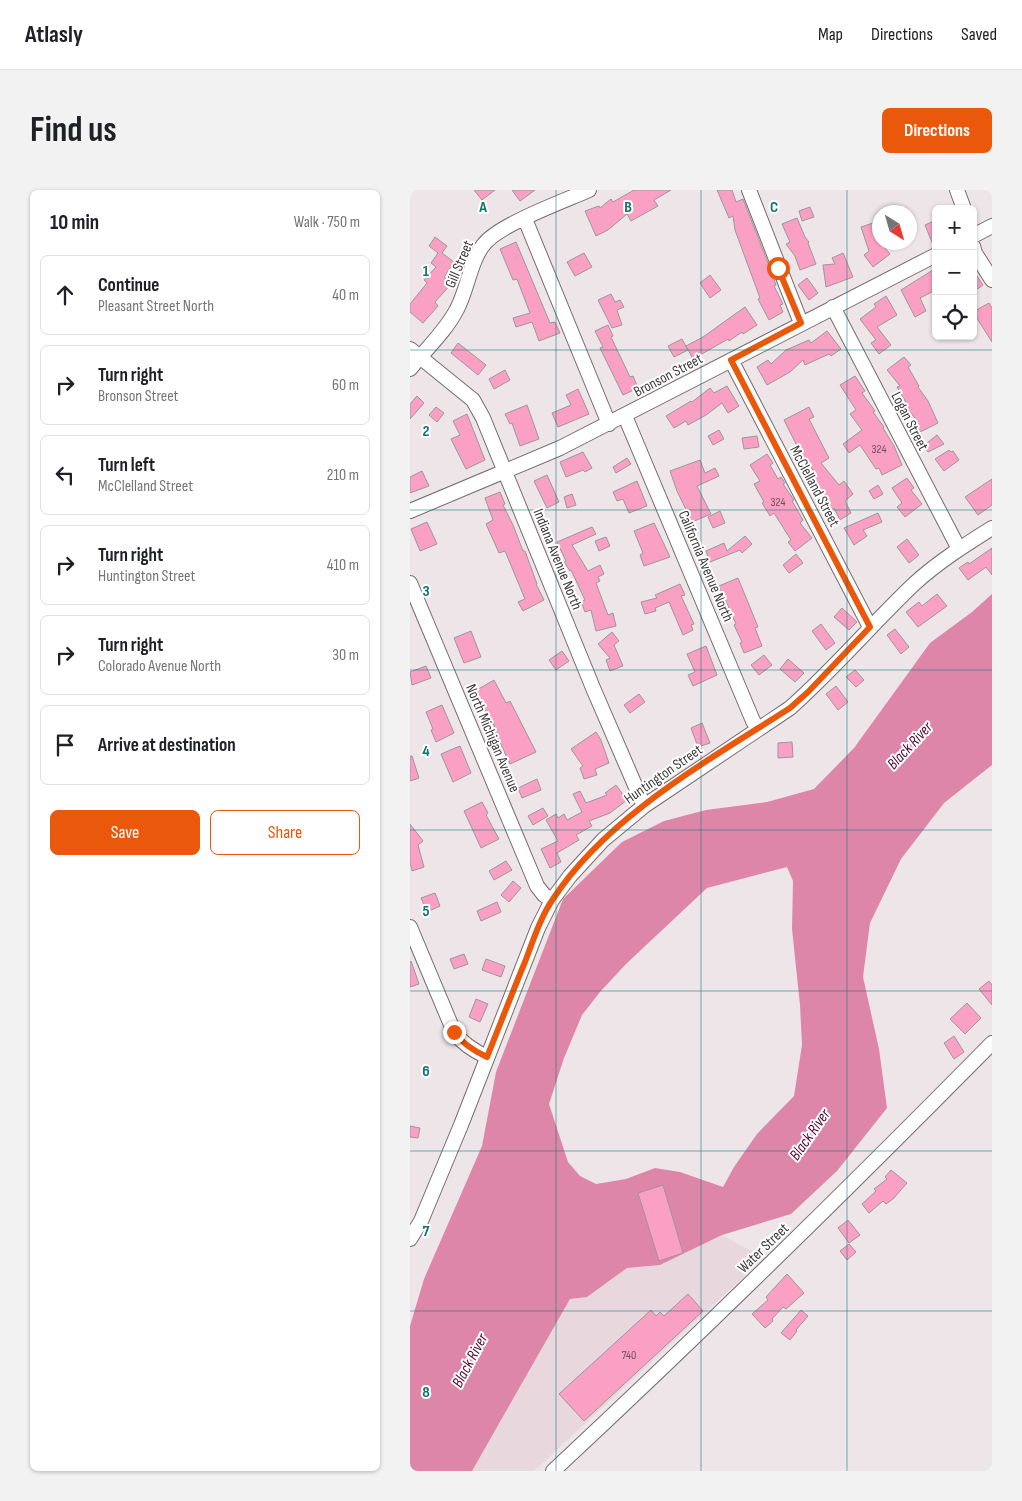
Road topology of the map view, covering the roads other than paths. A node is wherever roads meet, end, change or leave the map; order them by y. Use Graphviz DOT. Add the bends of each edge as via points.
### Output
graph roads {
  1 [pos="589,190"];
  2 [pos="749,190"];
  3 [pos="958,190"];
  4 [pos="963,205"];
  5 [pos="525,218"];
  6 [pos="992,226"];
  7 [pos="977,234"];
  8 [pos="975,250"];
  9 [pos="932,257"];
  10 [pos="992,280"];
  11 [pos="833,307"];
  12 [pos="801,323"];
  13 [pos="415,353"];
  14 [pos="731,360"];
  15 [pos="410,369"];
  16 [pos="624,416"];
  17 [pos="609,424"];
  18 [pos="506,472"];
  19 [pos="410,511"];
  20 [pos="992,528"];
  21 [pos="959,549"];
  22 [pos="410,583"];
  23 [pos="870,627"];
  24 [pos="758,729"];
  25 [pos="644,806"];
  26 [pos="552,900"];
  27 [pos="410,927"];
  28 [pos="992,1043"];
  29 [pos="487,1057"];
  30 [pos="410,1239"];
  31 [pos="553,1471"];
  1 -- 5 [label="street, Gill Street"];
  2 -- 12 [label="street"];
  3 -- 4 [label="street"];
  5 -- 13 [label="street, Gill Street" via="484,243 455,314"];
  5 -- 17 [label="street"];
  6 -- 7 [label="street"];
  8 -- 10 [label="street"];
  9 -- 11 [label="street, Bronson Street"];
  11 -- 12 [label="street, Bronson Street"];
  11 -- 21 [label="street, Logan Street"];
  12 -- 14 [label="street, Bronson Street"];
  13 -- 15 [label="street, Gill Street"];
  13 -- 18 [label="street, Indiana Avenue North" via="473,400"];
  14 -- 16 [label="street, Bronson Street"];
  14 -- 23 [label="street, McClelland Street"];
  16 -- 17 [label="street, Bronson Street"];
  16 -- 24 [label="street, California Avenue North"];
  17 -- 18 [label="street, Bronson Street"];
  18 -- 19 [label="street, Bronson Street"];
  18 -- 25 [label="street, Indiana Avenue North"];
  20 -- 21 [label="street, Huntington Street"];
  21 -- 23 [label="street, Huntington Street" via="916,582"];
  22 -- 26 [label="street, North Michigan Avenue" via="537,886"];
  23 -- 24 [label="street, Huntington Street" via="808,692"];
  24 -- 25 [label="street, Huntington Street"];
  25 -- 26 [label="street, Huntington Street" via="603,840"];
  26 -- 29 [label="street, Huntington Street"];
  27 -- 29 [label="street" via="454,1032"];
  28 -- 31 [label="street, Water Street" via="872,1165"];
  29 -- 30 [label="street, Huntington Street" via="421,1221"];
}
